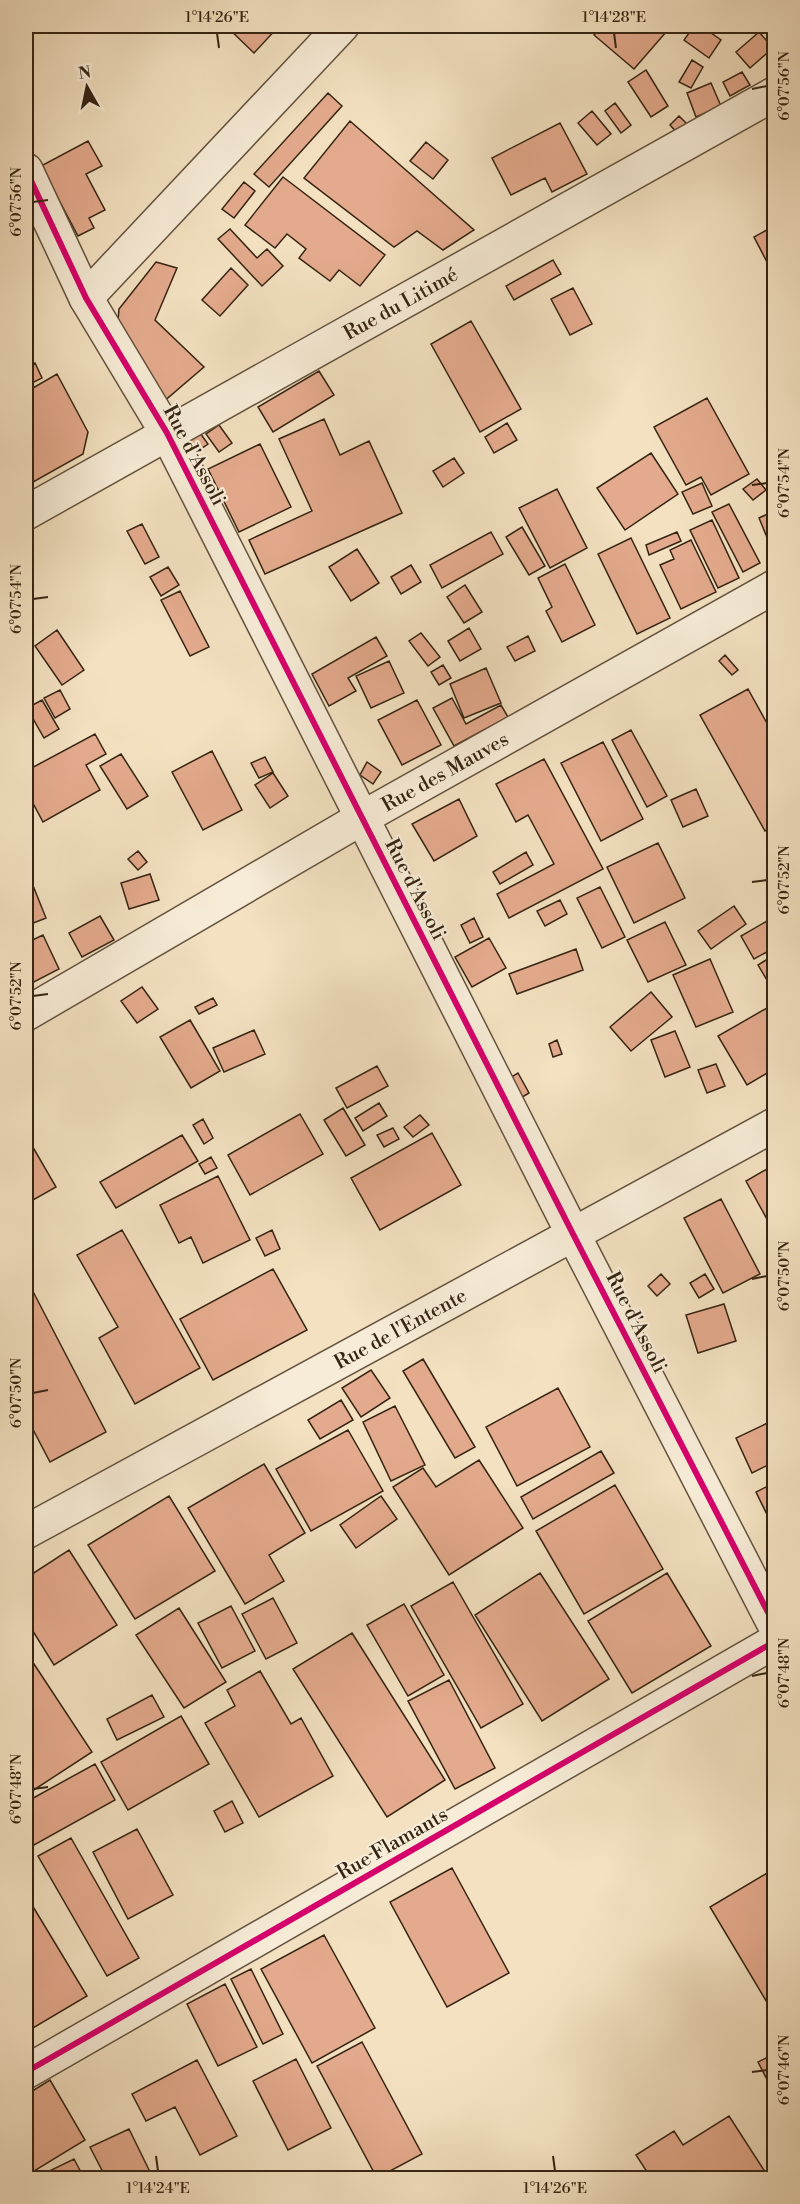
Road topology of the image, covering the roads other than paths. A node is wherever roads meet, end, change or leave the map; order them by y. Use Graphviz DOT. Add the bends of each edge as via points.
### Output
graph roads {
  1 [pos="342,26"];
  2 [pos="774,94"];
  3 [pos="26,170"];
  4 [pos="86,298"];
  5 [pos="167,433"];
  6 [pos="26,513"];
  7 [pos="774,586"];
  8 [pos="362,818"];
  9 [pos="26,1014"];
  10 [pos="774,1125"];
  11 [pos="573,1234"];
  12 [pos="26,1532"];
  13 [pos="774,1624"];
  14 [pos="774,1642"];
  15 [pos="26,2072"];
  1 -- 4 [label="street"];
  2 -- 5 [label="street, Rue du Litimé"];
  3 -- 4 [label="street, Rue d'Assoli"];
  4 -- 5 [label="street, Rue d'Assoli"];
  5 -- 6 [label="street, Rue du Litimé"];
  5 -- 8 [label="street, Rue d'Assoli"];
  7 -- 8 [label="street, Rue des Mauves"];
  8 -- 9 [label="street, Rue des Mauves"];
  8 -- 11 [label="street, Rue d'Assoli"];
  10 -- 11 [label="street, Rue de l'Entente"];
  11 -- 12 [label="street, Rue de l'Entente"];
  11 -- 13 [label="street, Rue d'Assoli"];
  14 -- 15 [label="street, Rue Flamants"];
}
